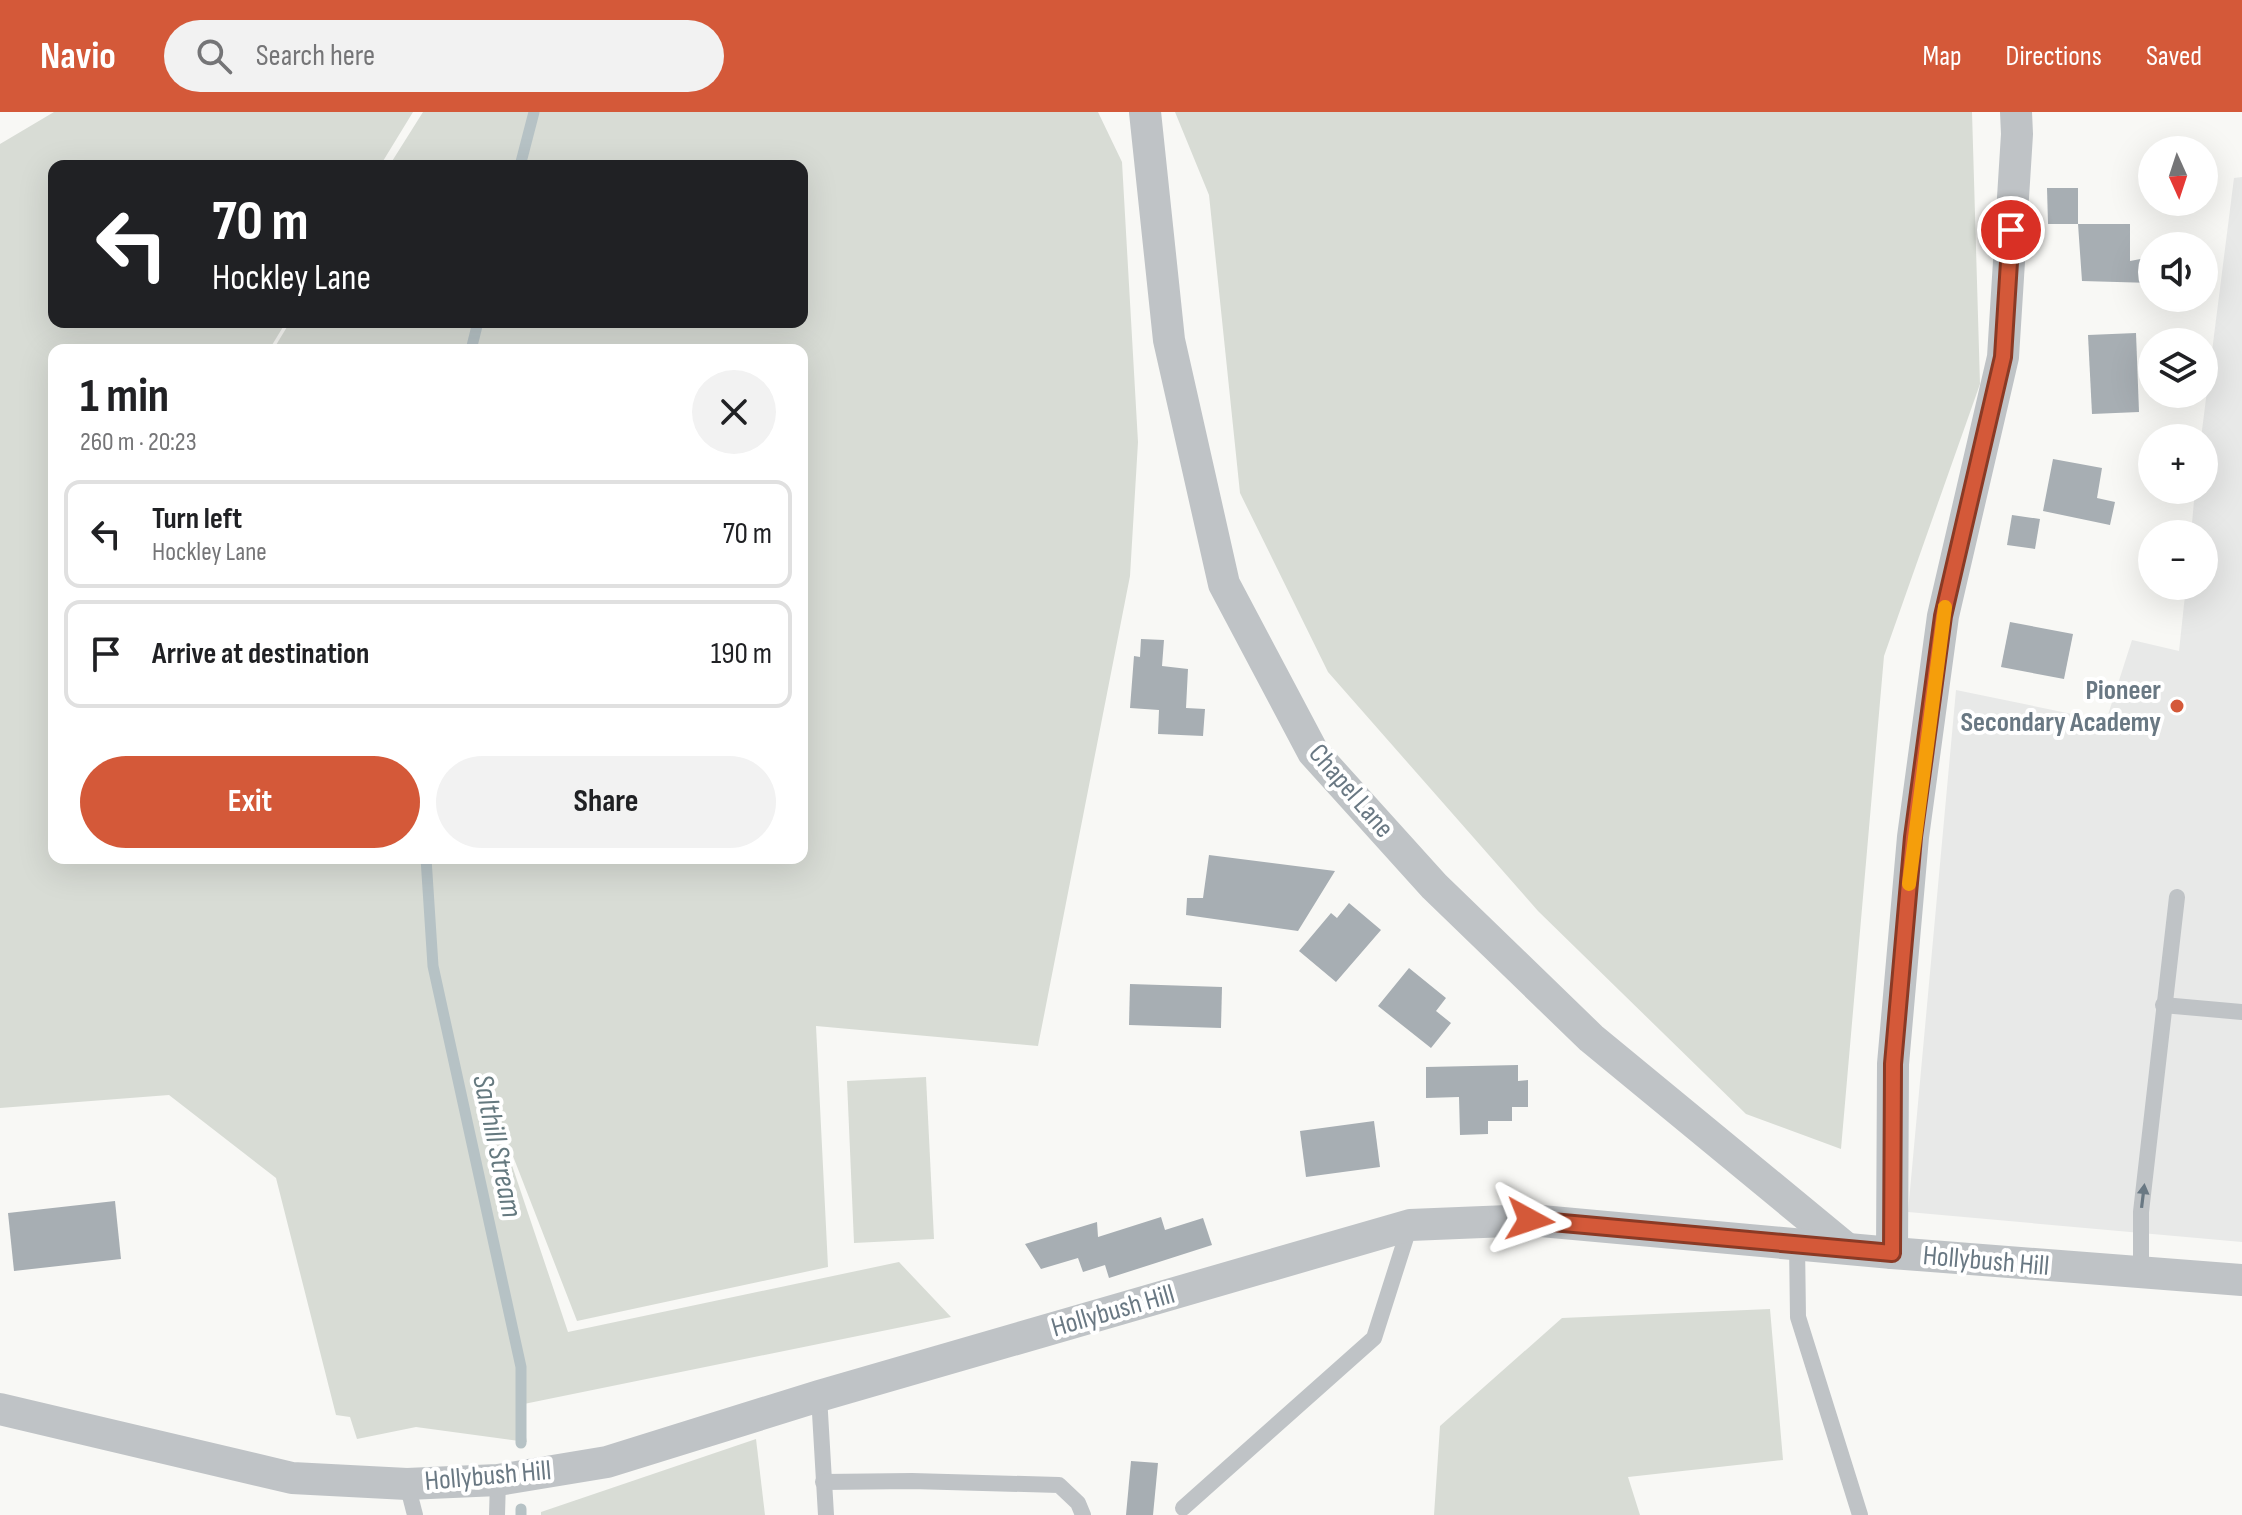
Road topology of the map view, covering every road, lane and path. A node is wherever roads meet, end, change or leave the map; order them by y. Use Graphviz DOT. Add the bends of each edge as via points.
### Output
graph roads {
  1 [pos="1145,112"];
  2 [pos="2016,112"];
  3 [pos="2177,897"];
  4 [pos="2163,1005"];
  5 [pos="2242,1012"];
  6 [pos="1410,1225"];
  7 [pos="1797,1243"];
  8 [pos="1846,1248"];
  9 [pos="1892,1253"];
  10 [pos="2141,1274"];
  11 [pos="2242,1280"];
  12 [pos="819,1396"];
  13 [pos="0,1409"];
  14 [pos="498,1480"];
  15 [pos="823,1482"];
  16 [pos="407,1484"];
  17 [pos="1183,1508"];
  18 [pos="415,1515"];
  19 [pos="497,1515"];
  20 [pos="826,1515"];
  21 [pos="1083,1515"];
  22 [pos="1860,1515"];
  1 -- 8 [label="street, Chapel Lane" via="1169,340 1224,584 1313,752 1434,886 1591,1038"];
  2 -- 9 [label="street" via="2003,357 1943,616 1913,837 1893,1064"];
  3 -- 4 [label="lane"];
  4 -- 5 [label="lane"];
  10 -- 4 [label="lane, one-way" via="2141,1212"];
  6 -- 7 [label="street, Hollybush Hill" via="1530,1220"];
  6 -- 12 [label="street, Hollybush Hill"];
  6 -- 17 [label="lane" via="1374,1338"];
  7 -- 8 [label="street, Hollybush Hill"];
  7 -- 22 [label="lane" via="1798,1317"];
  8 -- 9 [label="street, Hollybush Hill"];
  9 -- 10 [label="street, Hollybush Hill"];
  10 -- 11 [label="street, Hollybush Hill"];
  12 -- 14 [label="street, Hollybush Hill" via="607,1462"];
  12 -- 15 [label="lane"];
  13 -- 16 [label="street, Hollybush Hill" via="292,1478"];
  14 -- 16 [label="street, Hollybush Hill"];
  14 -- 19 [label="lane"];
  15 -- 20 [label="lane"];
  15 -- 21 [label="lane" via="1059,1485"];
  16 -- 18 [label="lane"];
}
